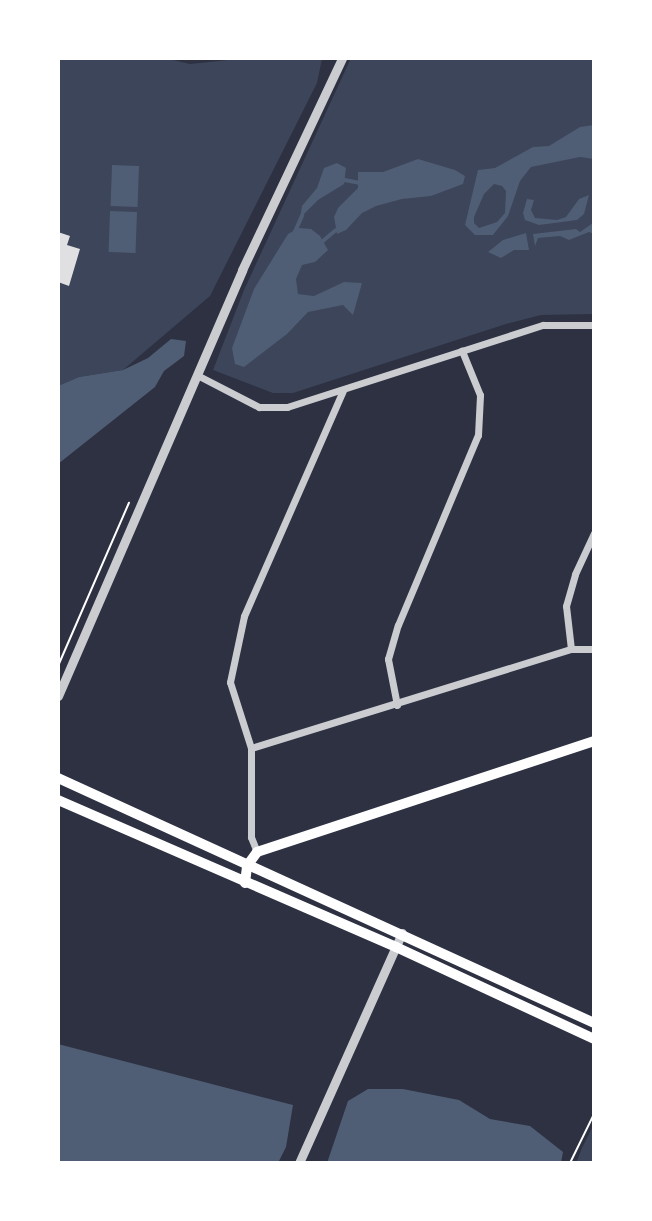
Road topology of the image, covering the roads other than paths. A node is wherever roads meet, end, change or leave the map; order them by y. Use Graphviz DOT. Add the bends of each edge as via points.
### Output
graph roads {
  1 [pos="342,58"];
  2 [pos="594,325"];
  3 [pos="462,351"];
  4 [pos="197,375"];
  5 [pos="343,391"];
  6 [pos="594,533"];
  7 [pos="571,649"];
  8 [pos="594,649"];
  9 [pos="58,696"];
  10 [pos="397,705"];
  11 [pos="594,740"];
  12 [pos="251,748"];
  13 [pos="58,778"];
  14 [pos="58,800"];
  15 [pos="257,852"];
  16 [pos="247,866"];
  17 [pos="245,883"];
  18 [pos="402,933"];
  19 [pos="396,947"];
  20 [pos="594,1023"];
  21 [pos="594,1039"];
  22 [pos="299,1163"];
  1 -- 4 [label="street"];
  2 -- 3 [label="street" via="543,325"];
  3 -- 5 [label="street"];
  3 -- 10 [label="street" via="480,395 478,435 398,625 388,659"];
  4 -- 5 [label="street" via="260,407 287,407"];
  4 -- 9 [label="street"];
  5 -- 12 [label="street" via="244,616 230,682"];
  6 -- 7 [label="street" via="566,606"];
  7 -- 8 [label="street"];
  7 -- 10 [label="street"];
  10 -- 12 [label="street"];
  11 -- 15 [label="main road"];
  12 -- 15 [label="street" via="251,836"];
  13 -- 16 [label="main road"];
  14 -- 17 [label="main road"];
  15 -- 16 [label="main road"];
  16 -- 17 [label="main road"];
  16 -- 18 [label="main road"];
  17 -- 19 [label="main road"];
  18 -- 19 [label="street"];
  18 -- 20 [label="main road"];
  19 -- 21 [label="main road"];
  19 -- 22 [label="street"];
}
